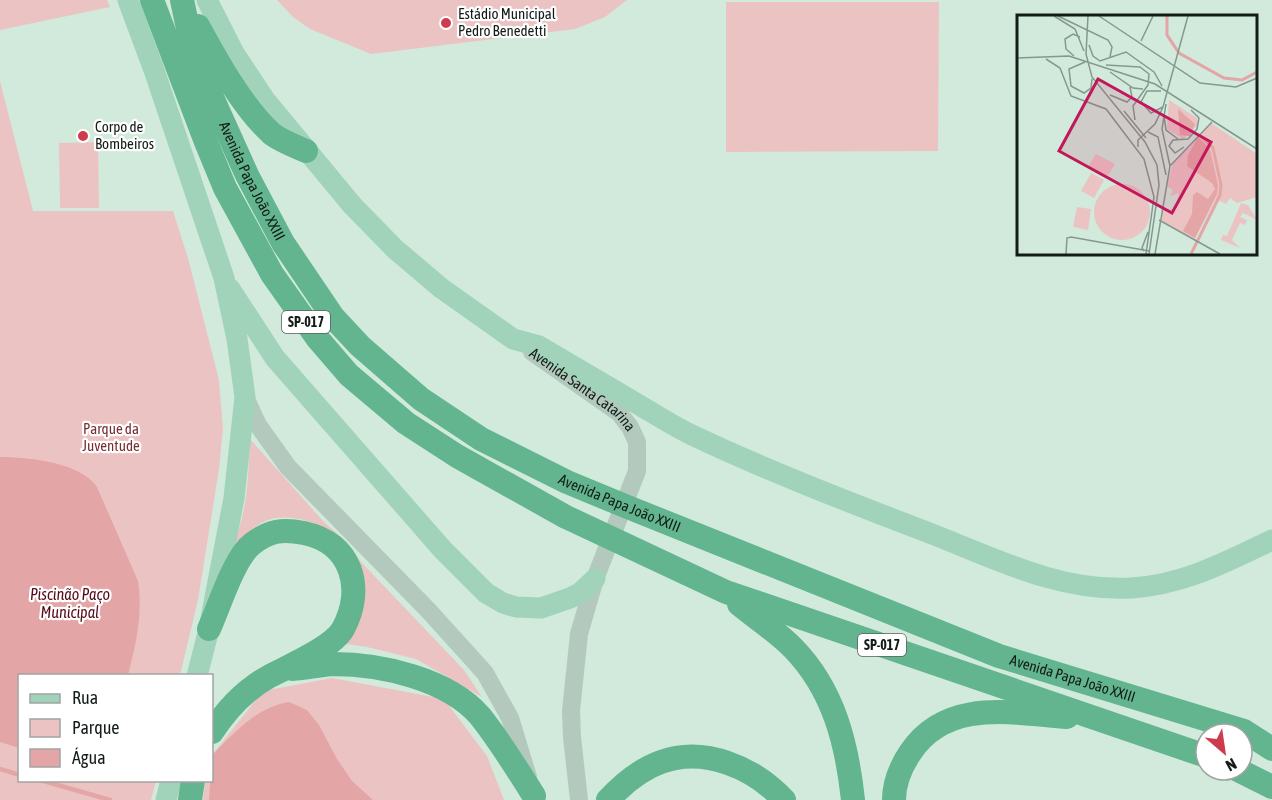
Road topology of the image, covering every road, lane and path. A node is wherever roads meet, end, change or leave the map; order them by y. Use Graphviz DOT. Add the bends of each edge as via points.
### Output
graph roads {
  1 [pos="128,0"];
  2 [pos="152,0"];
  3 [pos="183,0"];
  4 [pos="207,0"];
  5 [pos="306,151"];
  6 [pos="224,278"];
  7 [pos="513,339"];
  8 [pos="245,397"];
  9 [pos="1272,540"];
  10 [pos="597,572"];
  11 [pos="726,592"];
  12 [pos="209,629"];
  13 [pos="284,670"];
  14 [pos="198,674"];
  15 [pos="1100,719"];
  16 [pos="213,730"];
  17 [pos="1272,749"];
  18 [pos="1194,752"];
  19 [pos="1254,778"];
  20 [pos="187,786"];
  21 [pos="1272,788"];
  22 [pos="535,798"];
  23 [pos="166,800"];
  24 [pos="579,800"];
  25 [pos="608,800"];
  26 [pos="784,800"];
  27 [pos="853,800"];
  28 [pos="894,800"];
  1 -- 6 [label="main road"];
  2 -- 11 [label="highway, Avenida Papa João XXIII / SP-017" via="206,142 236,207 272,274 349,375 406,423 457,456 566,518"];
  3 -- 5 [label="highway" via="252,112 274,135"];
  3 -- 17 [label="highway, Avenida Papa João XXIII / SP-017" via="190,38 206,84 247,176 283,243 333,317 421,399 481,439 567,482 999,656 1244,731"];
  4 -- 5 [label="main road" via="234,53"];
  5 -- 7 [label="main road" via="395,249 441,288"];
  6 -- 8 [label="main road"];
  6 -- 10 [label="main road" via="275,358 486,593 516,607 541,608 580,592"];
  7 -- 9 [label="main road" via="539,346 691,435 851,503 1066,584 1132,588 1188,579"];
  7 -- 10 [label="main road, Avenida Santa Catarina" via="619,412 637,442 637,471"];
  8 -- 12 [label="main road" via="234,498"];
  8 -- 22 [label="main road" via="258,425 288,467 485,673 510,718"];
  10 -- 24 [label="main road, Avenida Santa Catarina" via="579,634 573,683 572,737"];
  11 -- 15 [label="highway, Avenida Papa João XXIII / SP-017"];
  11 -- 27 [label="highway" via="794,649 817,677 843,739"];
  12 -- 13 [label="highway" via="238,561 266,535 286,530 312,535 334,546 346,560 352,576 354,590 347,620 330,643"];
  12 -- 14 [label="main road"];
  13 -- 16 [label="highway" via="237,700"];
  13 -- 22 [label="highway" via="333,664 375,668 450,691 478,715"];
  15 -- 18 [label="highway, Avenida Papa João XXIII / SP-017"];
  15 -- 28 [label="highway" via="992,712 964,714 940,724 918,741 895,781"];
  19 -- 21 [label="highway"];
  20 -- 23 [label="main road"];
  25 -- 26 [label="highway" via="649,767 662,761 699,758 716,759 753,774"];
}
